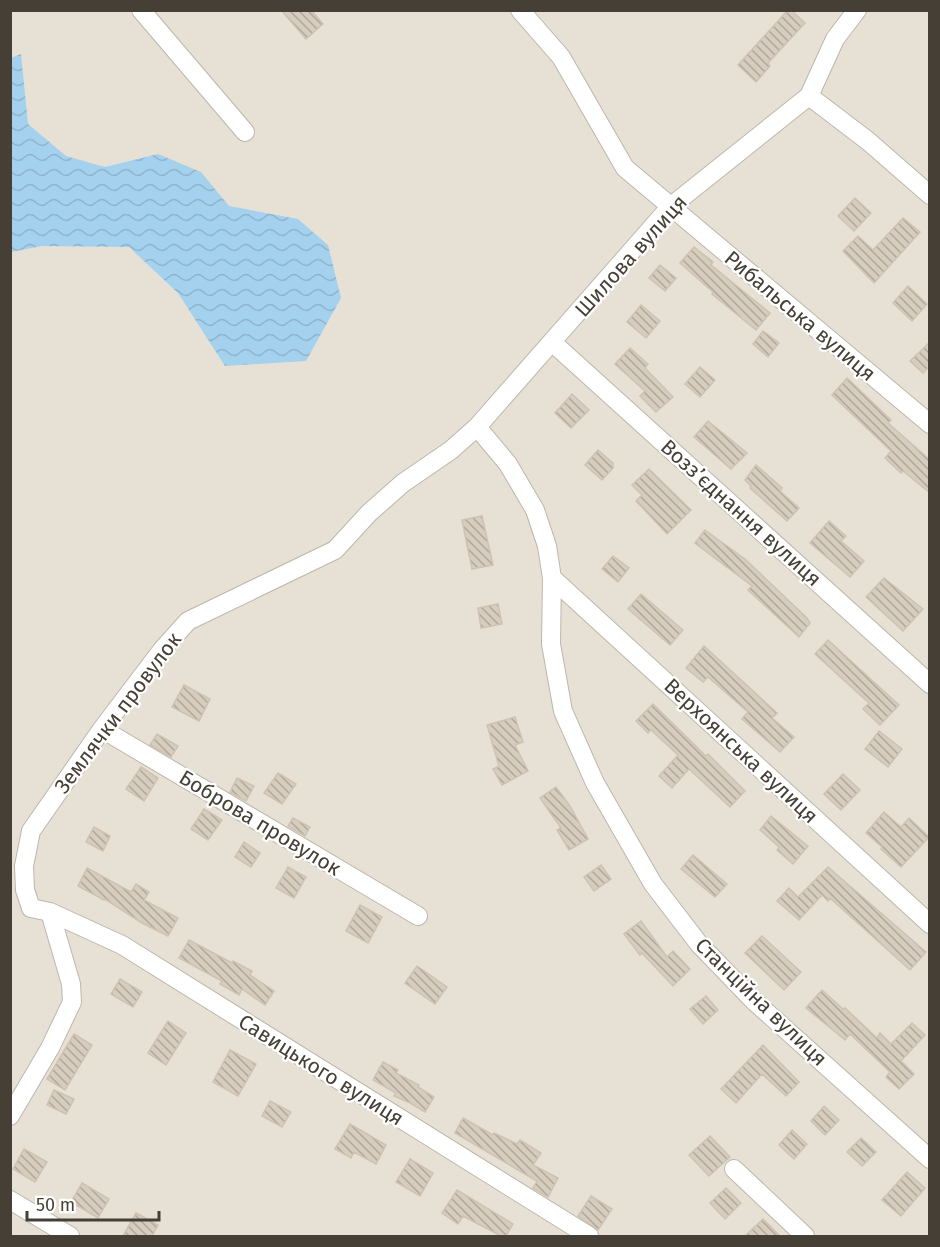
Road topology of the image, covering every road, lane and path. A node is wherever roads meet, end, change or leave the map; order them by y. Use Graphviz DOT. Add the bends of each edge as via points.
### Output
graph roads {
  1 [pos="141,10"];
  2 [pos="520,10"];
  3 [pos="857,10"];
  4 [pos="809,96"];
  5 [pos="245,132"];
  6 [pos="930,195"];
  7 [pos="670,207"];
  8 [pos="553,343"];
  9 [pos="930,424"];
  10 [pos="477,428"];
  11 [pos="552,578"];
  12 [pos="930,684"];
  13 [pos="102,729"];
  14 [pos="50,912"];
  15 [pos="418,916"];
  16 [pos="930,924"];
  17 [pos="10,1116"];
  18 [pos="930,1159"];
  19 [pos="734,1168"];
  20 [pos="10,1200"];
  21 [pos="70,1236"];
  22 [pos="589,1236"];
  23 [pos="805,1236"];
  1 -- 5 [label="street"];
  2 -- 7 [label="street, Рибальська вулиця" via="561,57 625,168"];
  3 -- 4 [label="street, Шилова вулиця" via="835,39"];
  4 -- 6 [label="street"];
  4 -- 7 [label="street, Шилова вулиця"];
  7 -- 8 [label="street, Шилова вулиця"];
  7 -- 9 [label="street, Рибальська вулиця"];
  8 -- 10 [label="street, Шилова вулиця"];
  8 -- 12 [label="street, Возз’єднання вулиця"];
  10 -- 11 [label="street, Станційна вулиця" via="508,464 535,510"];
  10 -- 13 [label="street, Землячки провулок" via="403,483 335,550 188,621"];
  11 -- 16 [label="street, Верхоянська вулиця"];
  11 -- 18 [label="street, Станційна вулиця" via="551,644 563,711 595,783 654,884 699,944 754,1001"];
  13 -- 14 [label="street, Землячки провулок" via="31,831 24,890 31,908"];
  13 -- 15 [label="street, Боброва провулок"];
  14 -- 17 [label="street" via="71,984 72,1002"];
  14 -- 22 [label="street, Савицького вулиця" via="122,945"];
  19 -- 23 [label="street"];
  20 -- 21 [label="street"];
}
